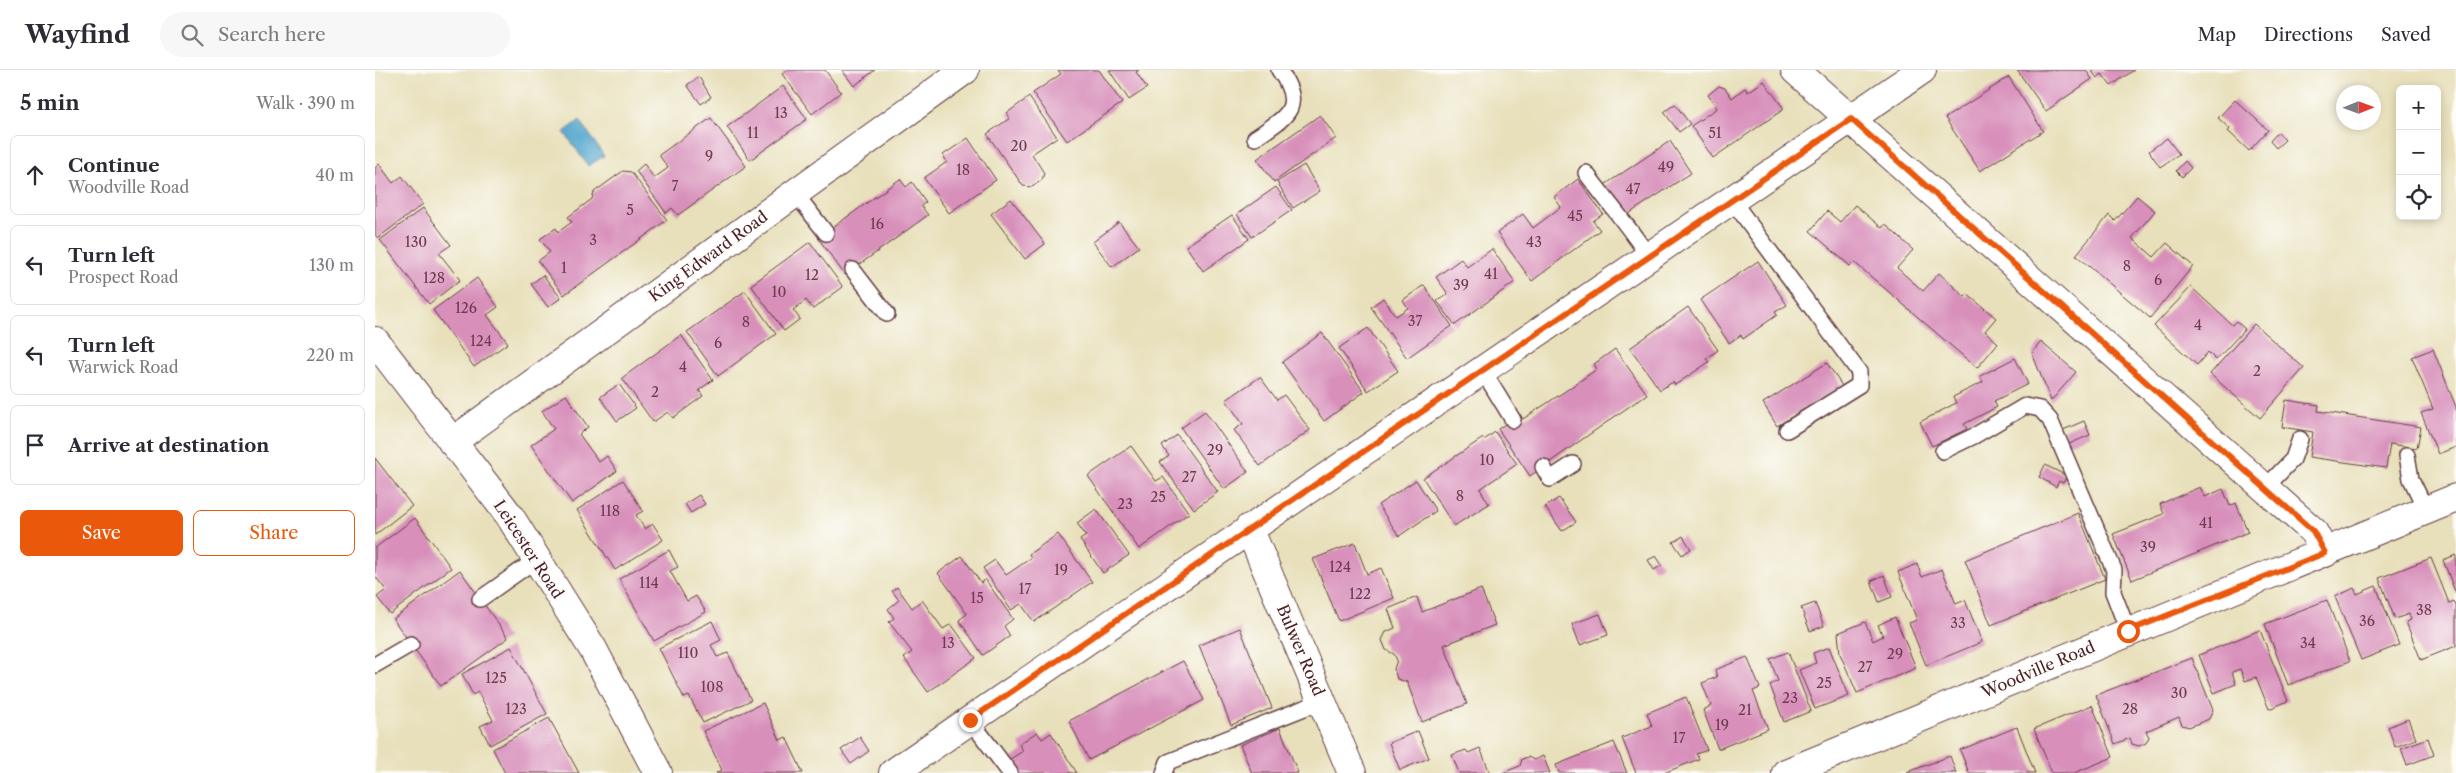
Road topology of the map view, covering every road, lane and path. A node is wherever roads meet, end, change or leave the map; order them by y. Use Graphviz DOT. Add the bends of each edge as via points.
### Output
graph roads {
  1 [pos="965,70"];
  2 [pos="1279,70"];
  3 [pos="1795,70"];
  4 [pos="1922,70"];
  5 [pos="1851,119"];
  6 [pos="1255,138"];
  7 [pos="1586,173"];
  8 [pos="795,193"];
  9 [pos="1732,200"];
  10 [pos="826,233"];
  11 [pos="1649,257"];
  12 [pos="853,270"];
  13 [pos="887,314"];
  14 [pos="375,341"];
  15 [pos="1483,371"];
  16 [pos="1513,420"];
  17 [pos="1787,430"];
  18 [pos="2300,439"];
  19 [pos="452,442"];
  20 [pos="1943,450"];
  21 [pos="2407,455"];
  22 [pos="1573,464"];
  23 [pos="1543,467"];
  24 [pos="2265,488"];
  25 [pos="2456,498"];
  26 [pos="2426,510"];
  27 [pos="1249,528"];
  28 [pos="2325,553"];
  29 [pos="537,559"];
  30 [pos="480,599"];
  31 [pos="2128,631"];
  32 [pos="411,644"];
  33 [pos="375,666"];
  34 [pos="1322,701"];
  35 [pos="970,720"];
  36 [pos="658,773"];
  37 [pos="893,773"];
  38 [pos="1010,773"];
  39 [pos="1164,773"];
  40 [pos="1352,773"];
  41 [pos="1786,773"];
  1 -- 8 [label="street, King Edward Road"];
  2 -- 6 [label="lane" via="1292,100 1287,116"];
  3 -- 5 [label="street"];
  4 -- 5 [label="street"];
  5 -- 9 [label="street"];
  5 -- 24 [label="street"];
  7 -- 11 [label="lane"];
  8 -- 10 [label="lane"];
  8 -- 19 [label="street, King Edward Road"];
  9 -- 11 [label="street"];
  9 -- 17 [label="lane" via="1859,372 1859,385"];
  11 -- 15 [label="street"];
  12 -- 13 [label="lane"];
  14 -- 19 [label="street, Leicester Road"];
  15 -- 16 [label="lane"];
  15 -- 27 [label="street"];
  18 -- 24 [label="lane" via="2293,459"];
  19 -- 29 [label="street, Leicester Road" via="509,515"];
  20 -- 31 [label="lane" via="2025,406 2039,410 2050,420 2114,570 2113,592"];
  21 -- 26 [label="lane" via="2411,479"];
  22 -- 23 [label="lane" via="1550,479"];
  24 -- 28 [label="street" via="2313,531"];
  25 -- 26 [label="street, Woodville Road"];
  26 -- 28 [label="street, Woodville Road"];
  27 -- 34 [label="street, Bulwer Road"];
  27 -- 35 [label="street"];
  28 -- 31 [label="street, Woodville Road"];
  29 -- 30 [label="lane"];
  29 -- 36 [label="street, Leicester Road" via="593,649"];
  31 -- 41 [label="street, Woodville Road"];
  32 -- 33 [label="lane"];
  34 -- 39 [label="lane" via="1168,762"];
  34 -- 40 [label="street, Bulwer Road"];
  35 -- 37 [label="street"];
  35 -- 38 [label="lane"];
}
